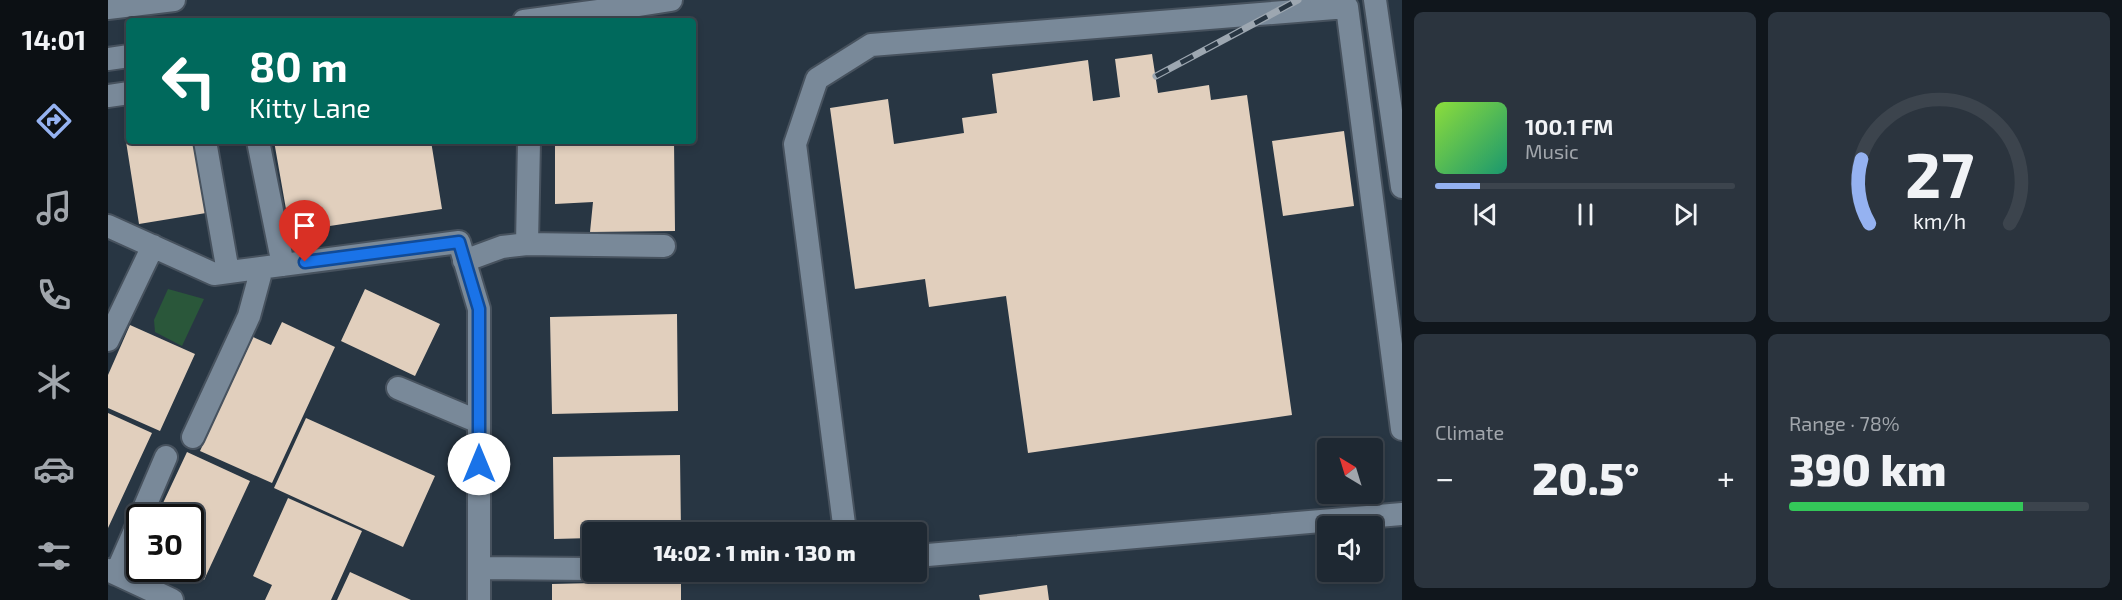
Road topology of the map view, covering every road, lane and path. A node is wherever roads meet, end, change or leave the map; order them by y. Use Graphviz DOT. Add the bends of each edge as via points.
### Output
graph roads {
  1 [pos="174,0"];
  2 [pos="671,0"];
  3 [pos="1375,0"];
  4 [pos="619,4"];
  5 [pos="110,9"];
  6 [pos="541,18"];
  7 [pos="126,56"];
  8 [pos="108,59"];
  9 [pos="126,93"];
  10 [pos="108,96"];
  11 [pos="206,144"];
  12 [pos="258,144"];
  13 [pos="529,144"];
  14 [pos="1402,186"];
  15 [pos="108,225"];
  16 [pos="527,244"];
  17 [pos="153,246"];
  18 [pos="664,246"];
  19 [pos="464,261"];
  20 [pos="272,266"];
  21 [pos="228,272"];
  22 [pos="108,340"];
  23 [pos="399,388"];
  24 [pos="479,422"];
  25 [pos="1402,429"];
  26 [pos="193,437"];
  27 [pos="166,457"];
  28 [pos="146,504"];
  29 [pos="1402,514"];
  30 [pos="844,522"];
  31 [pos="126,545"];
  32 [pos="927,555"];
  33 [pos="479,568"];
  34 [pos="582,568"];
  35 [pos="112,572"];
  36 [pos="172,600"];
  37 [pos="479,600"];
  1 -- 5 [label="street"];
  2 -- 4 [label="street"];
  3 -- 14 [label="street"];
  4 -- 6 [label="street"];
  7 -- 8 [label="street"];
  9 -- 10 [label="street"];
  11 -- 21 [label="street"];
  12 -- 20 [label="street"];
  13 -- 16 [label="street"];
  15 -- 17 [label="street"];
  16 -- 18 [label="street"];
  16 -- 19 [label="street" via="502,247"];
  17 -- 21 [label="street" via="214,274"];
  17 -- 22 [label="street"];
  19 -- 20 [label="street" via="459,242"];
  19 -- 24 [label="street" via="479,309"];
  20 -- 21 [label="street"];
  20 -- 26 [label="street"];
  23 -- 24 [label="street"];
  24 -- 33 [label="street"];
  25 -- 30 [label="street" via="1347,7 871,45 817,80 795,144"];
  27 -- 28 [label="street"];
  29 -- 32 [label="street"];
  31 -- 35 [label="street"];
  33 -- 34 [label="street"];
  33 -- 37 [label="street"];
  35 -- 36 [label="street"];
}
